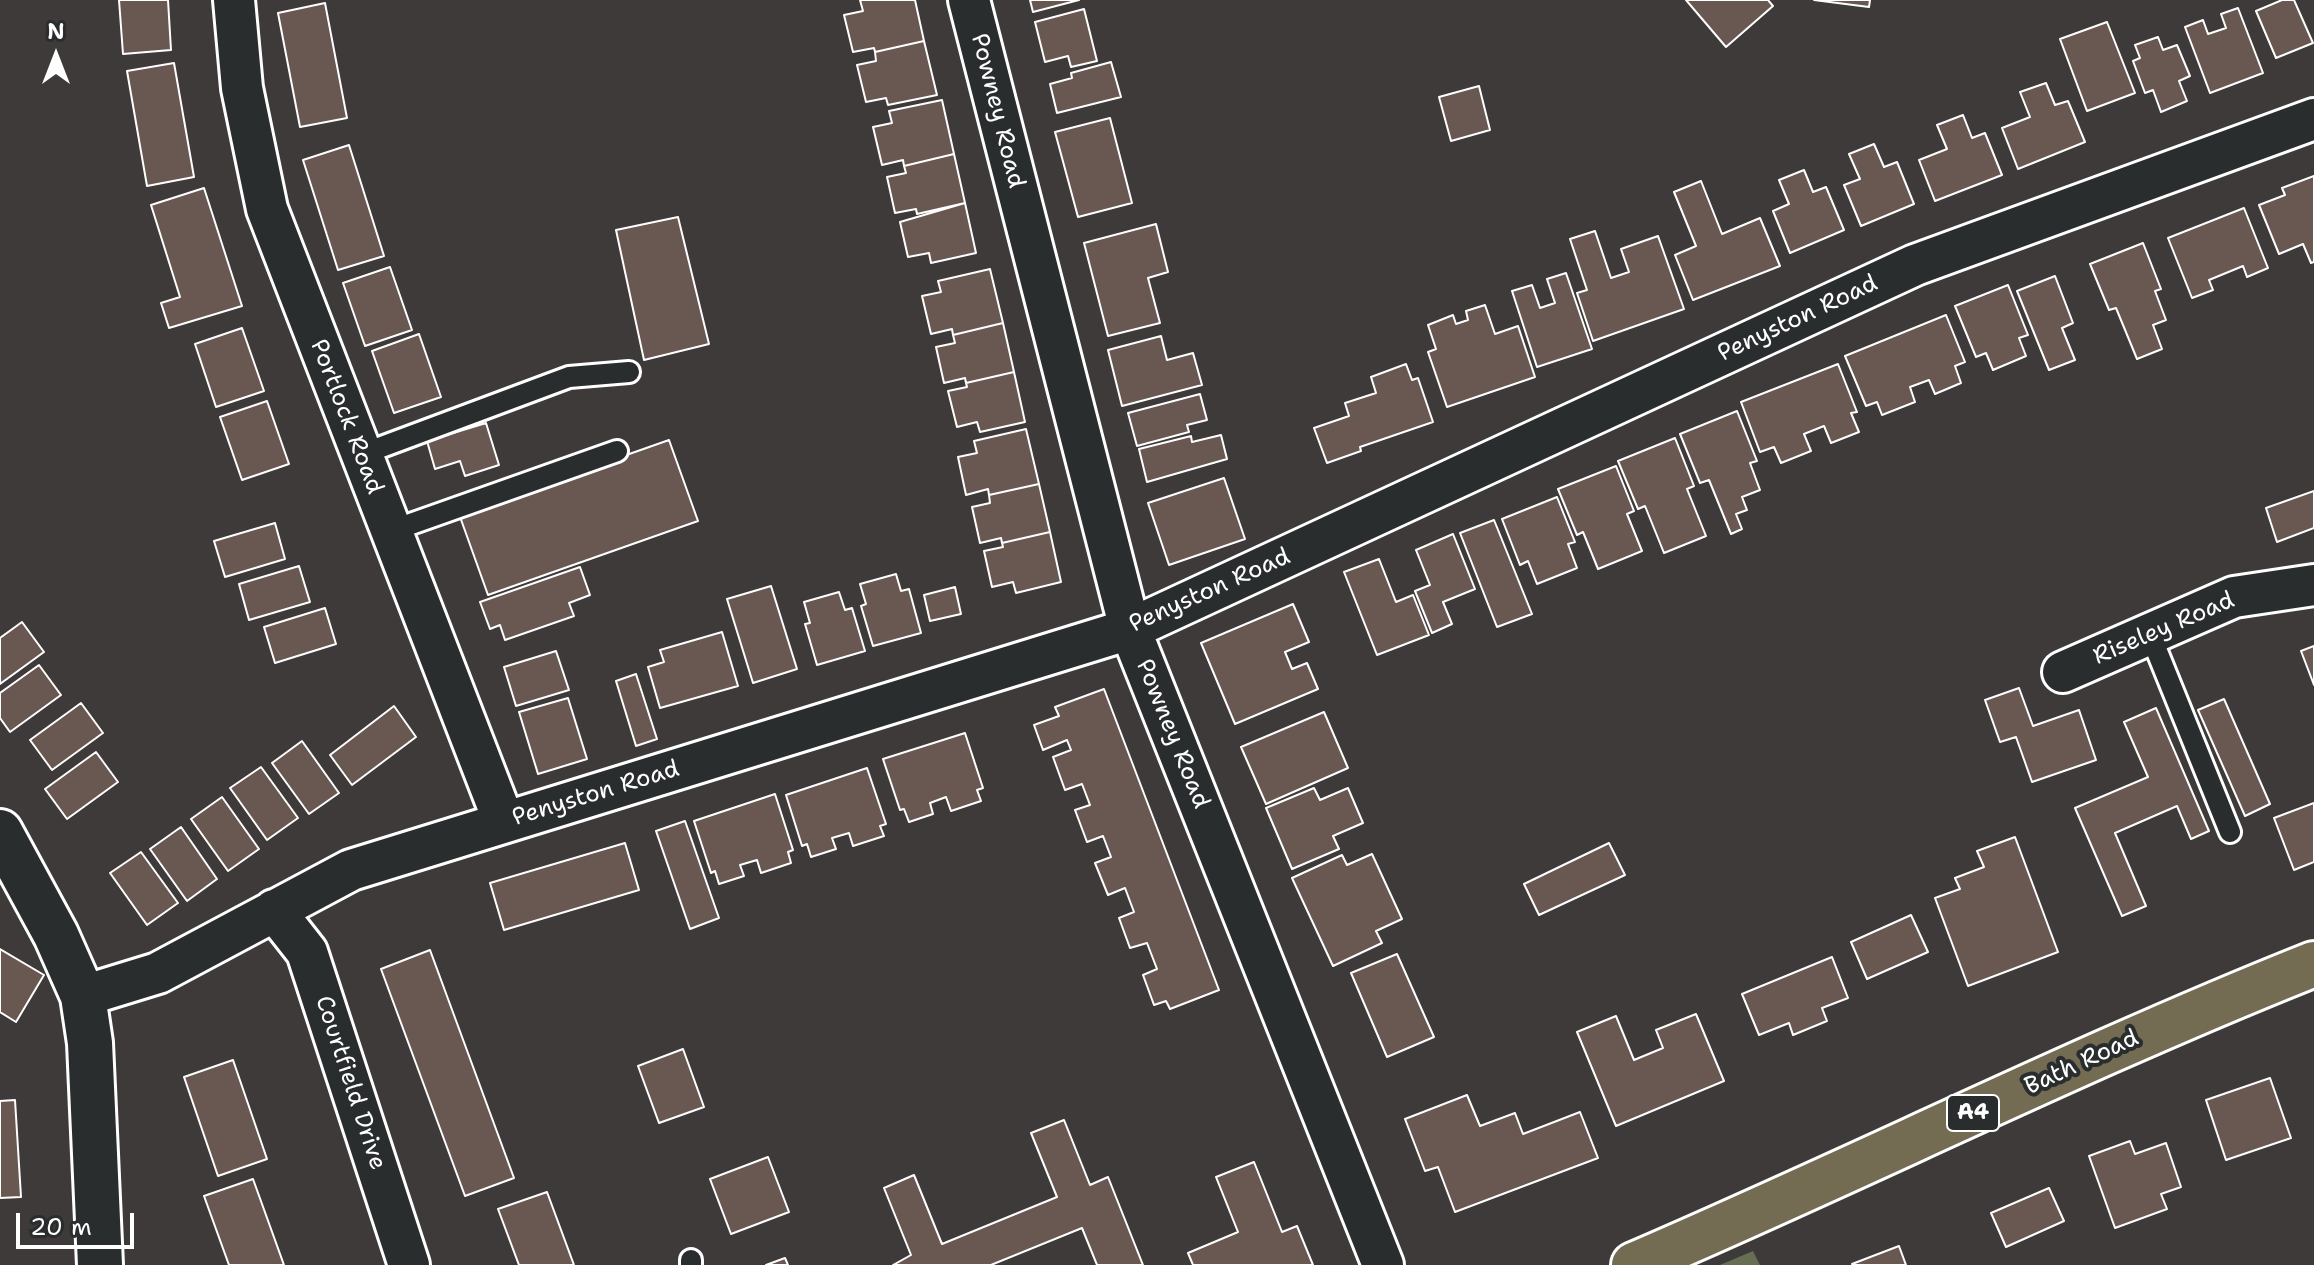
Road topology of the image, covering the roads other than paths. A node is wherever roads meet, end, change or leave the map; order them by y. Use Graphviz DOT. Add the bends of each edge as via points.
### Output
graph roads {
  1 [pos="234,0"];
  2 [pos="969,0"];
  3 [pos="2314,119"];
  4 [pos="629,372"];
  5 [pos="617,451"];
  6 [pos="360,455"];
  7 [pos="391,531"];
  8 [pos="2314,585"];
  9 [pos="1130,629"];
  10 [pos="2150,634"];
  11 [pos="2063,672"];
  12 [pos="504,822"];
  13 [pos="0,832"];
  14 [pos="2230,832"];
  15 [pos="274,910"];
  16 [pos="2314,964"];
  17 [pos="83,996"];
  18 [pos="100,1265"];
  19 [pos="409,1265"];
  20 [pos="1383,1265"];
  21 [pos="1634,1265"];
  1 -- 6 [label="street, Portlock Road" via="242,88 267,209"];
  2 -- 9 [label="street, Powney Road"];
  3 -- 9 [label="street, Penyston Road" via="1915,265"];
  4 -- 6 [label="lane" via="569,377"];
  5 -- 7 [label="lane"];
  6 -- 7 [label="street, Portlock Road"];
  7 -- 12 [label="street, Portlock Road"];
  8 -- 10 [label="street, Riseley Road" via="2234,597"];
  9 -- 12 [label="street, Penyston Road"];
  9 -- 20 [label="street, Powney Road"];
  10 -- 11 [label="street, Riseley Road"];
  10 -- 14 [label="lane"];
  12 -- 15 [label="street, Penyston Road" via="351,870"];
  13 -- 17 [label="street"];
  15 -- 17 [label="street, Penyston Road" via="158,973"];
  15 -- 19 [label="street, Courtfield Drive" via="307,952"];
  16 -- 21 [label="main road, Bath Road / A4" via="2176,1019"];
  17 -- 18 [label="street" via="90,1043"];
}
